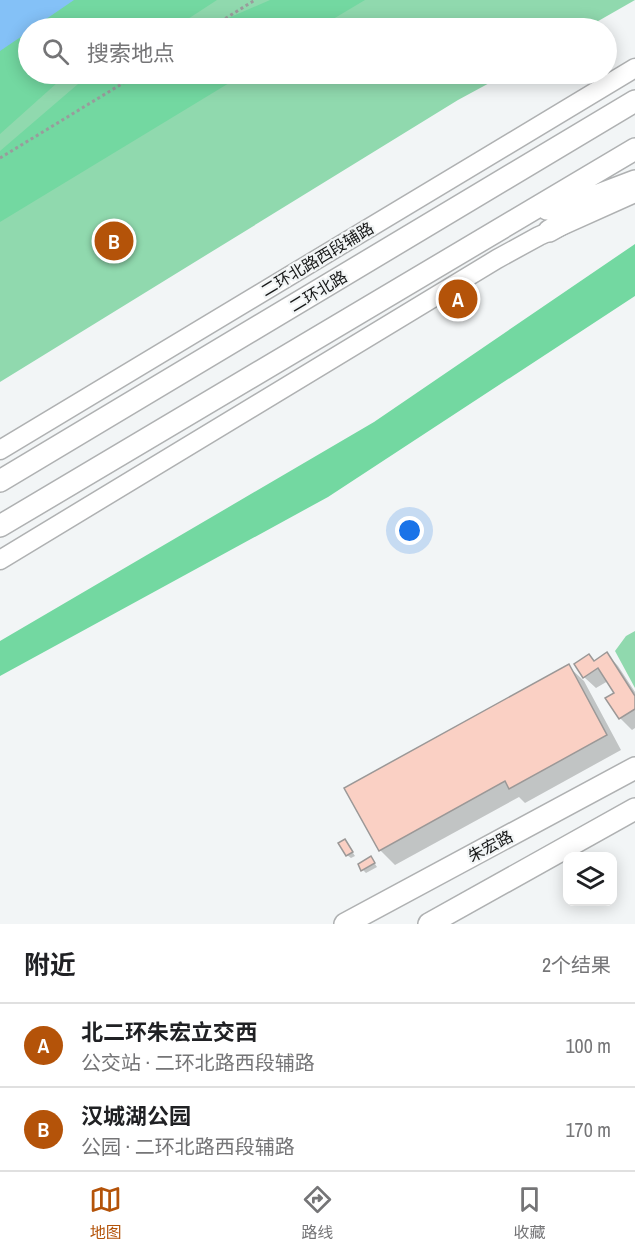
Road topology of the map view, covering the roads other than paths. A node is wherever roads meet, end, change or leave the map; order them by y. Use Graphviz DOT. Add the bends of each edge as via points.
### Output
graph roads {
  1 [pos="635,68"];
  2 [pos="617,79"];
  3 [pos="608,84"];
  4 [pos="635,101"];
  5 [pos="635,149"];
  6 [pos="633,186"];
  7 [pos="529,213"];
  8 [pos="549,231"];
  9 [pos="0,450"];
  10 [pos="0,482"];
  11 [pos="0,526"];
  12 [pos="0,560"];
  13 [pos="635,768"];
  14 [pos="635,809"];
  15 [pos="345,924"];
  16 [pos="429,924"];
  1 -- 2 [label="main road, 二环北路西段辅路"];
  3 -- 9 [label="main road, 二环北路西段辅路"];
  4 -- 10 [label="main road, 二环北路"];
  5 -- 7 [label="main road"];
  6 -- 7 [label="main road"];
  6 -- 8 [label="main road"];
  7 -- 11 [label="main road"];
  8 -- 12 [label="main road"];
  13 -- 15 [label="main road, 朱宏路"];
  14 -- 16 [label="main road"];
}
